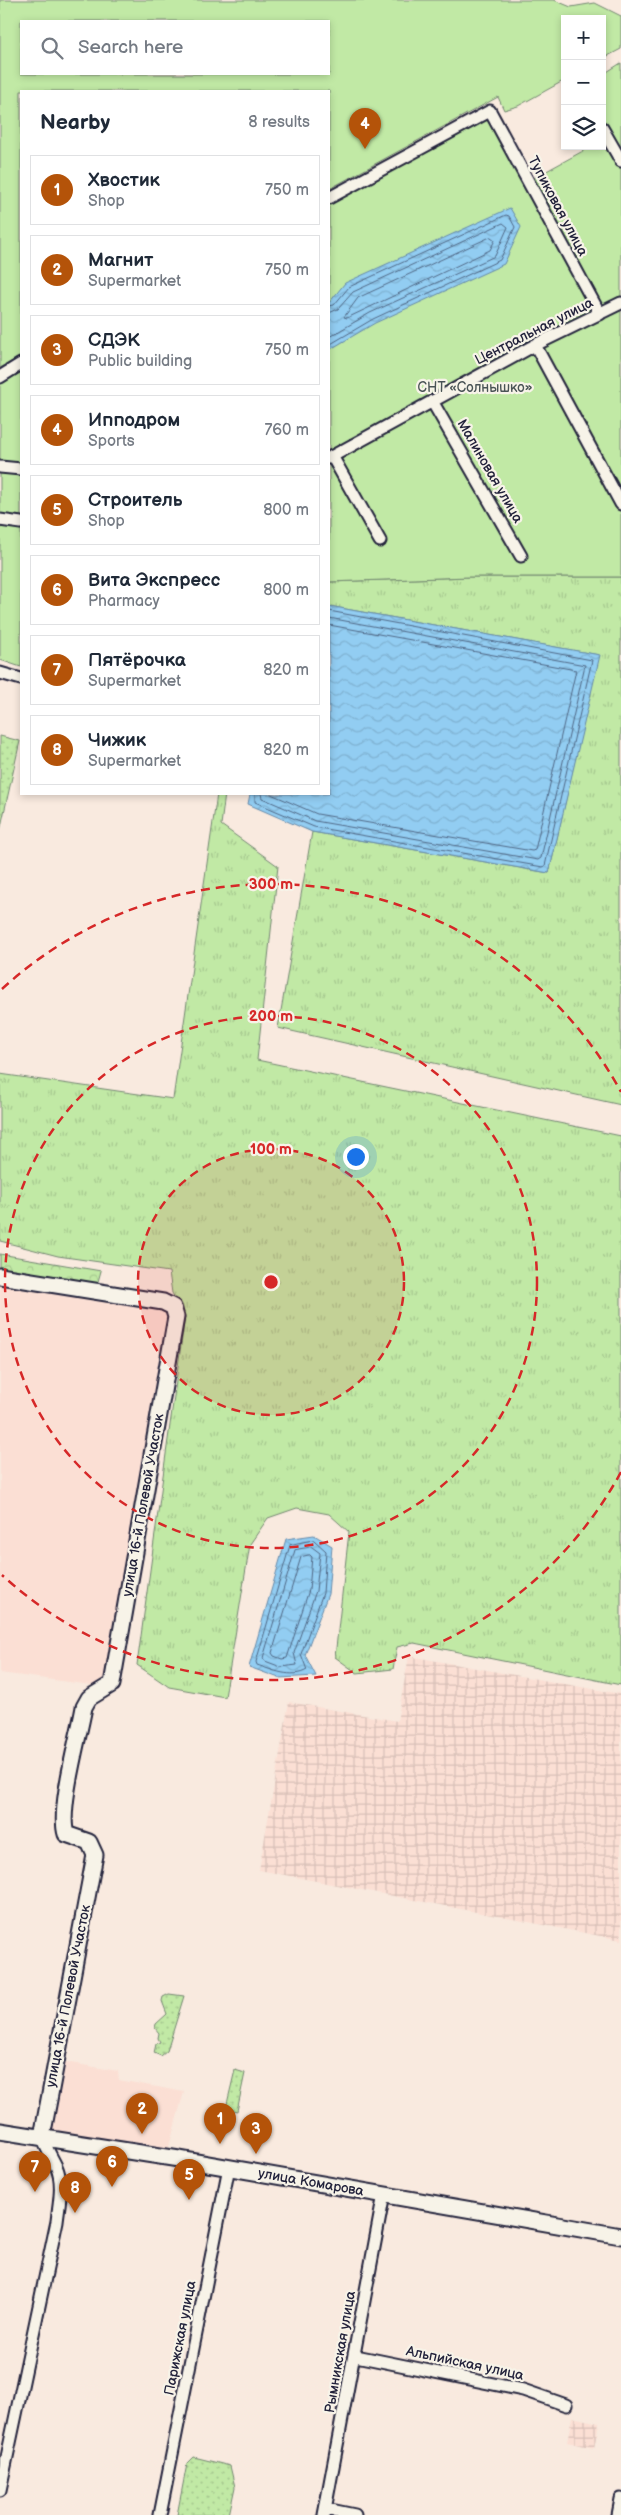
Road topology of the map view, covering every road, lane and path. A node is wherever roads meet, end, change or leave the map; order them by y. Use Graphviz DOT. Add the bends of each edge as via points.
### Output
graph roads {
  1 [pos="606,135"];
  2 [pos="621,161"];
  3 [pos="330,197"];
  4 [pos="621,303"];
  5 [pos="600,314"];
  6 [pos="535,346"];
  7 [pos="20,365"];
  8 [pos="0,377"];
  9 [pos="432,401"];
  10 [pos="331,456"];
  11 [pos="0,467"];
  12 [pos="20,469"];
  13 [pos="621,504"];
  14 [pos="0,520"];
  15 [pos="20,523"];
  16 [pos="380,541"];
  17 [pos="521,556"];
  18 [pos="0,673"];
  19 [pos="20,679"];
  20 [pos="0,1276"];
  21 [pos="0,2131"];
  22 [pos="42,2138"];
  23 [pos="229,2167"];
  24 [pos="384,2194"];
  25 [pos="621,2236"];
  26 [pos="356,2356"];
  27 [pos="566,2405"];
  28 [pos="0,2490"];
  29 [pos="621,2499"];
  30 [pos="325,2512"];
  31 [pos="160,2515"];
  32 [pos="355,2515"];
  33 [pos="618,2515"];
  1 -- 2 [label="street"];
  3 -- 5 [label="street, Тупиковая улица" via="490,111"];
  4 -- 5 [label="street, Центральная улица"];
  5 -- 6 [label="street, Центральная улица"];
  6 -- 9 [label="street, Центральная улица"];
  6 -- 13 [label="street"];
  7 -- 8 [label="street"];
  9 -- 10 [label="street, Центральная улица"];
  9 -- 17 [label="street, Малиновая улица"];
  10 -- 16 [label="street"];
  11 -- 12 [label="street"];
  14 -- 15 [label="street"];
  18 -- 19 [label="street"];
  20 -- 22 [label="street, улица 16-й Полевой Участок" via="163,1302 173,1307 176,1317 112,1684 89,1698 84,1707 66,1801 66,1834 89,1842 93,1851"];
  21 -- 22 [label="street, улица Комарова"];
  22 -- 23 [label="street, улица Комарова"];
  22 -- 28 [label="street" via="46,2152 56,2166 62,2188"];
  23 -- 24 [label="street, улица Комарова"];
  23 -- 31 [label="street, Парижская улица"];
  24 -- 25 [label="street, улица Комарова"];
  24 -- 26 [label="street, Рымникская улица"];
  26 -- 27 [label="street, Альпийская улица" via="523,2390"];
  26 -- 30 [label="street, Рымникская улица"];
  29 -- 33 [label="street"];
  30 -- 32 [label="street"];
}
